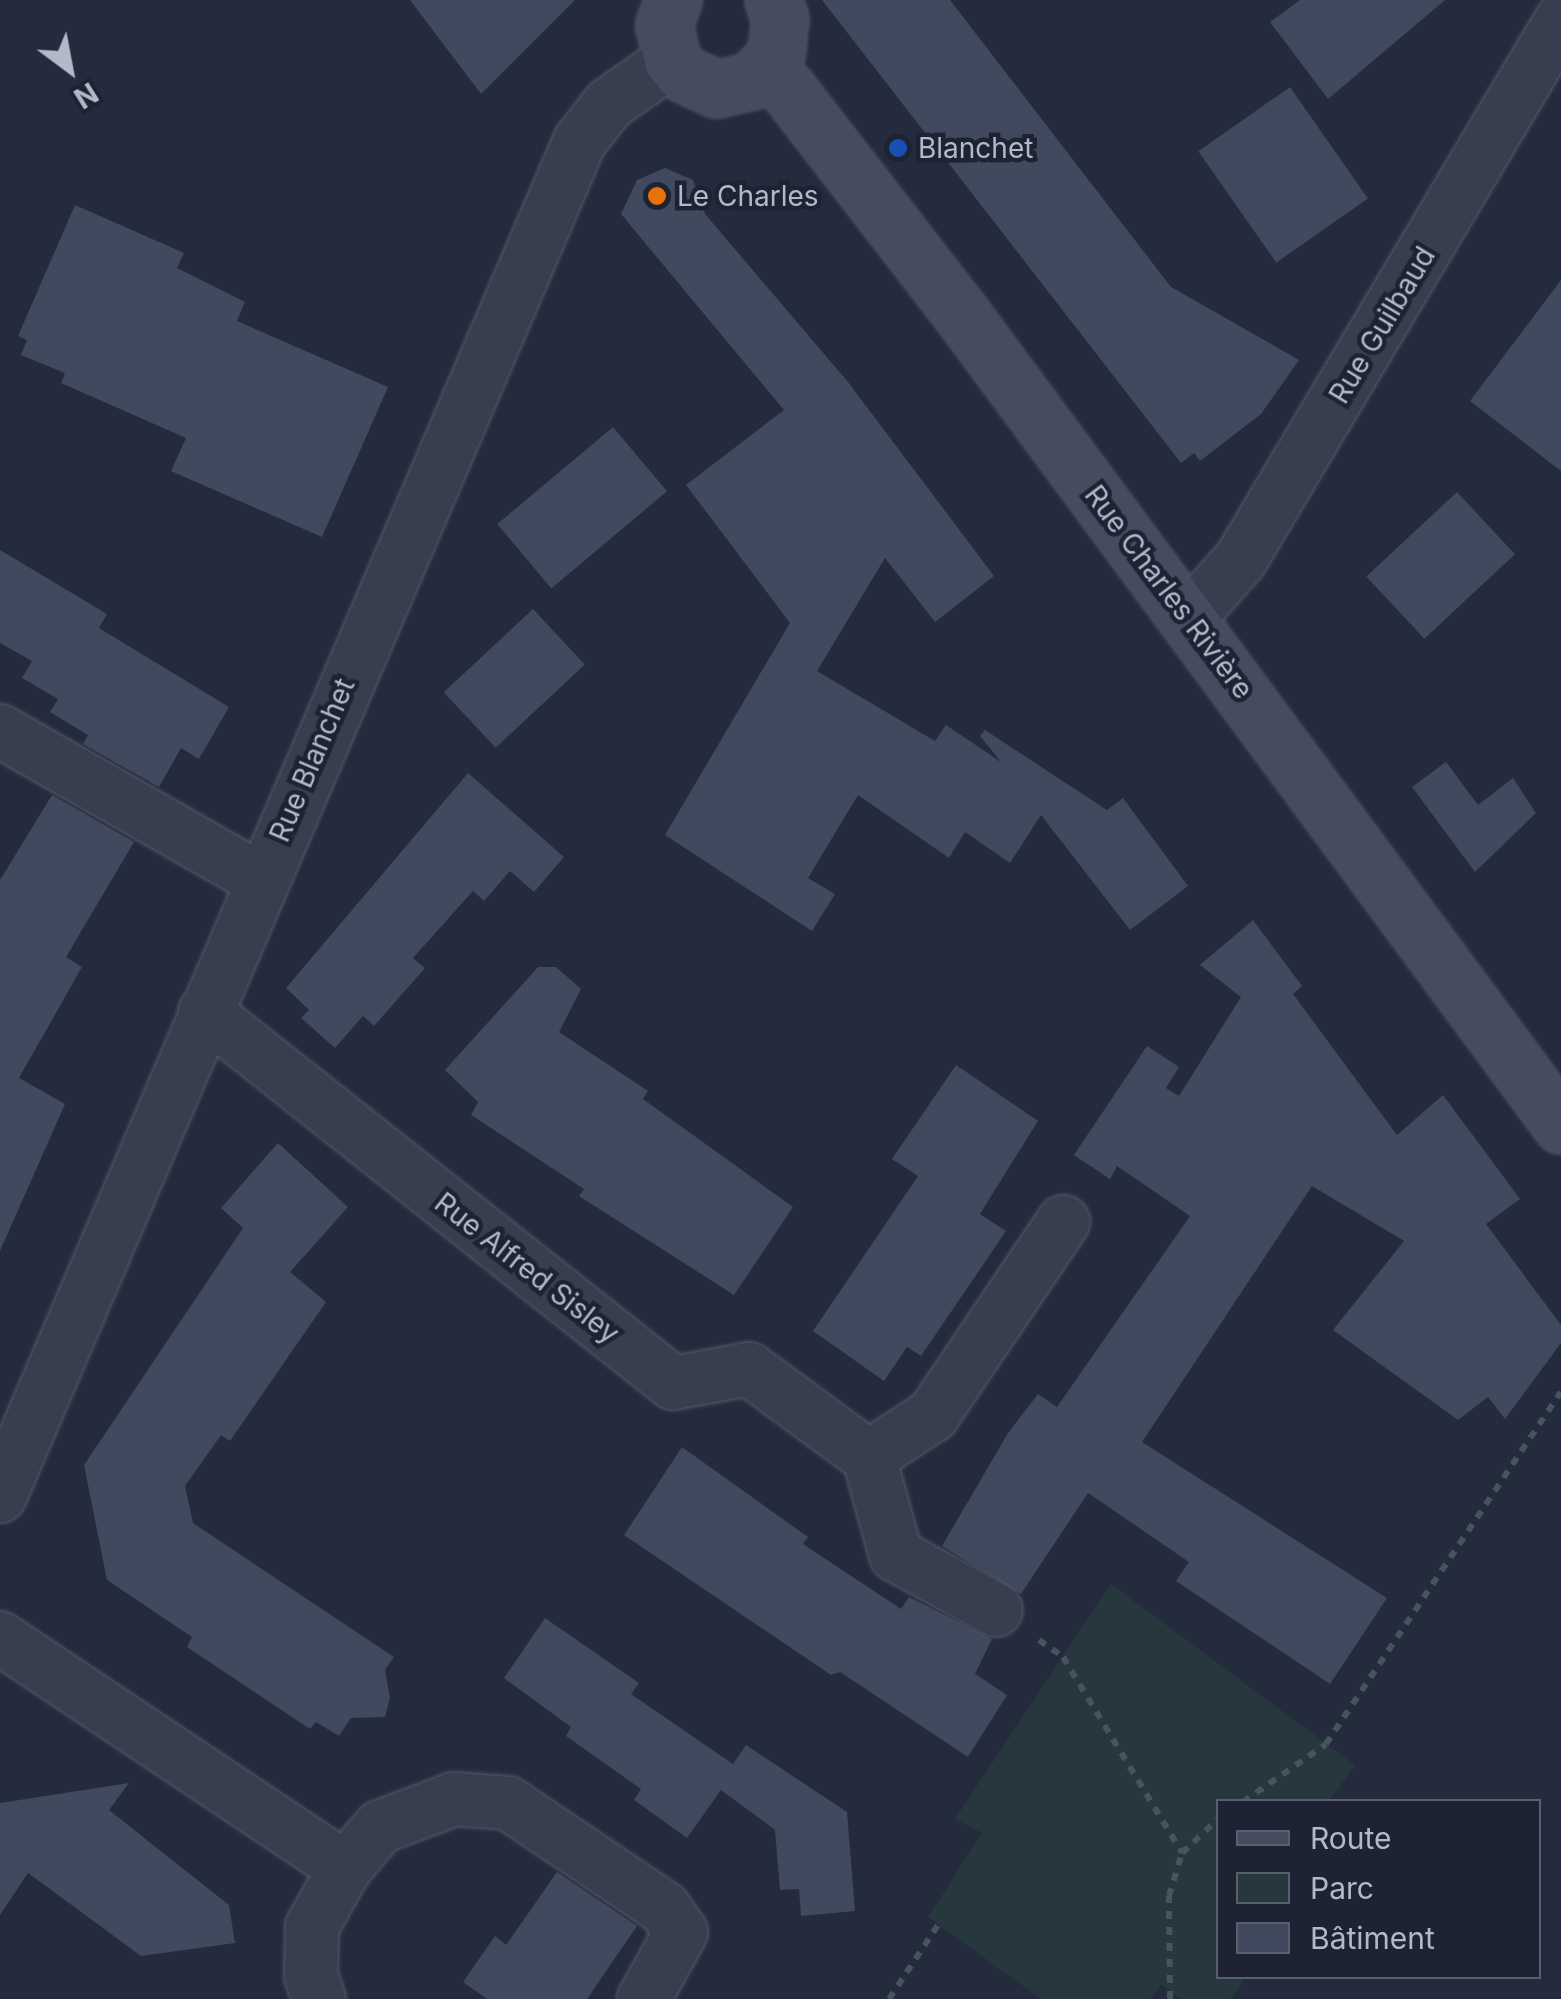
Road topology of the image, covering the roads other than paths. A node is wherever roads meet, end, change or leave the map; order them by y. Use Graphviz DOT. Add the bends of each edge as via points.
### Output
graph roads {
  1 [pos="673,0"];
  2 [pos="773,0"];
  3 [pos="1561,22"];
  4 [pos="672,60"];
  5 [pos="766,70"];
  6 [pos="1188,618"];
  7 [pos="0,731"];
  8 [pos="261,880"];
  9 [pos="205,1012"];
  10 [pos="1561,1125"];
  11 [pos="1063,1222"];
  12 [pos="13,1428"];
  13 [pos="869,1457"];
  14 [pos="0,1496"];
  15 [pos="996,1610"];
  16 [pos="0,1638"];
  17 [pos="345,1868"];
  18 [pos="319,1999"];
  19 [pos="644,1999"];
  1 -- 4 [label="main road" via="664,25"];
  2 -- 5 [label="main road" via="781,37"];
  3 -- 6 [label="street, Rue Guilbaud" via="1241,559"];
  4 -- 5 [label="main road" via="684,74 716,88 735,88"];
  4 -- 8 [label="street, Rue Blanchet" via="609,104 580,141"];
  5 -- 6 [label="main road, Rue Charles Rivière" via="862,185"];
  6 -- 10 [label="main road, Rue Charles Rivière"];
  7 -- 8 [label="street"];
  8 -- 9 [label="street, Rue Blanchet"];
  9 -- 12 [label="street, Rue Blanchet"];
  9 -- 13 [label="street, Rue Alfred Sisley" via="673,1384 748,1369"];
  11 -- 13 [label="street" via="934,1415"];
  12 -- 14 [label="street, Rue Blanchet"];
  13 -- 15 [label="street" via="896,1555"];
  16 -- 17 [label="street"];
  17 -- 18 [label="street" via="312,1928 311,1976"];
  17 -- 19 [label="street" via="380,1826 454,1799 508,1803 601,1863 681,1932"];
}
